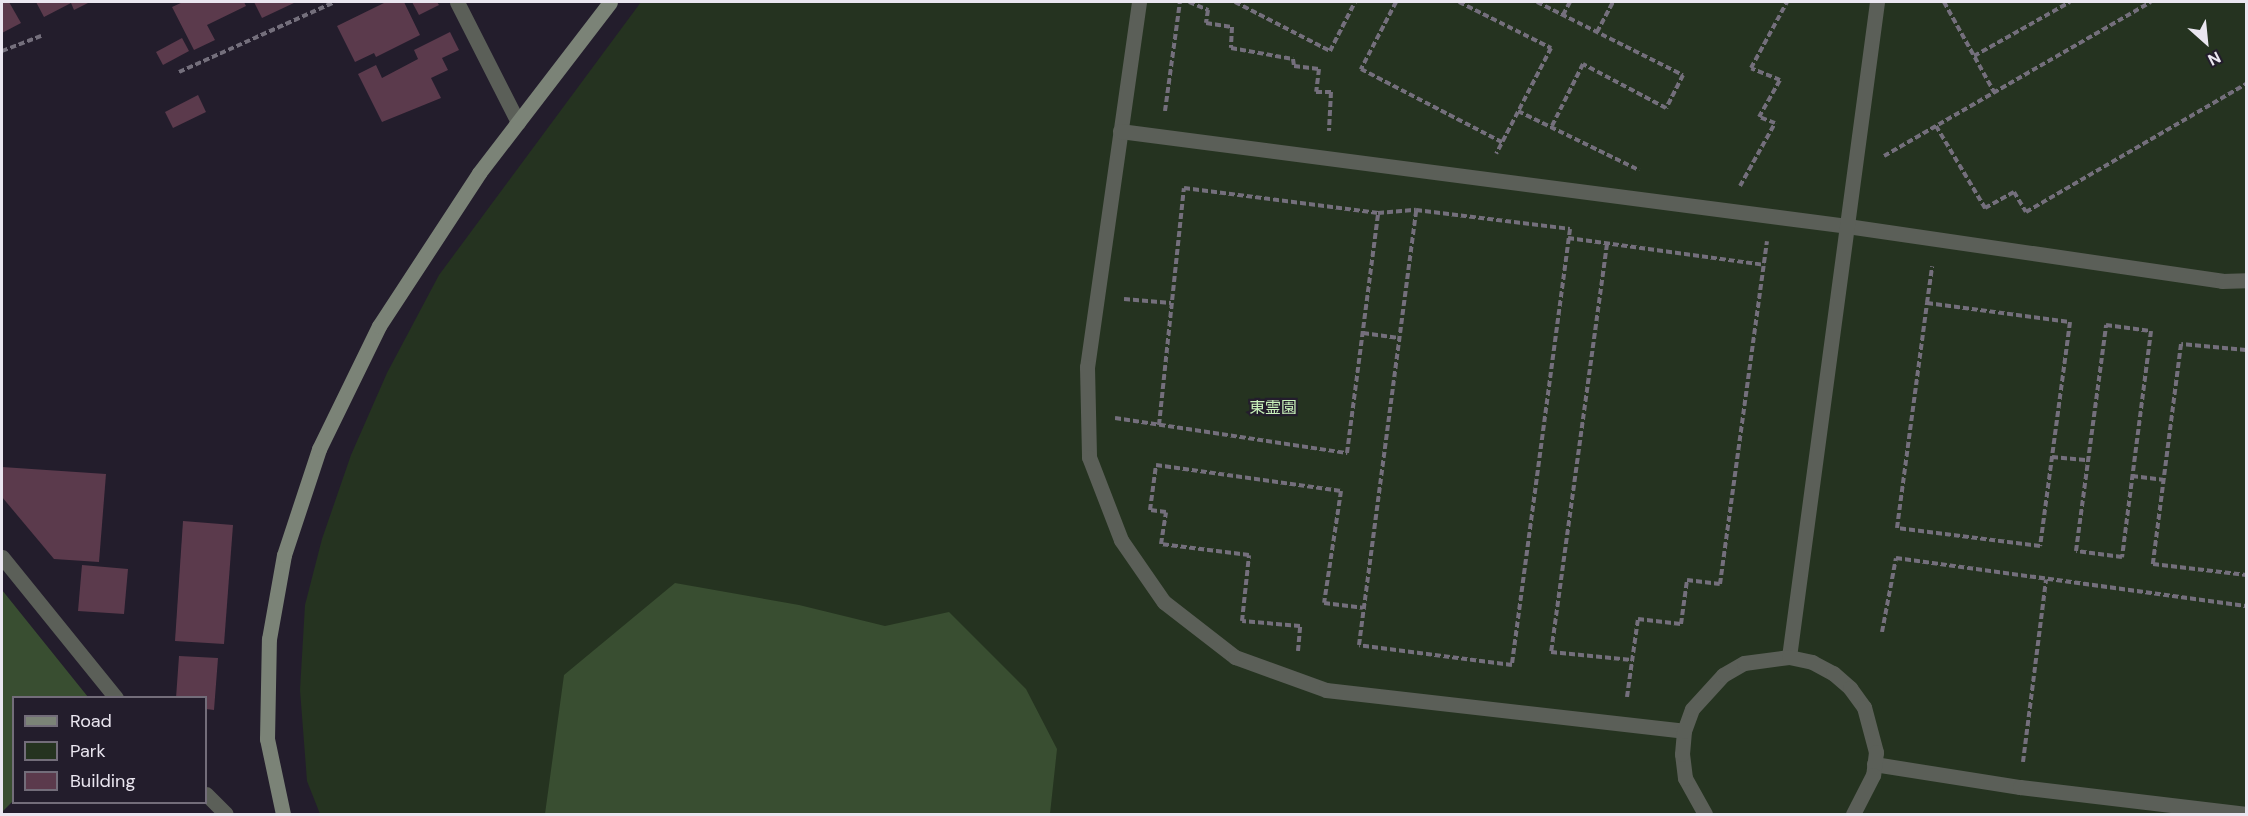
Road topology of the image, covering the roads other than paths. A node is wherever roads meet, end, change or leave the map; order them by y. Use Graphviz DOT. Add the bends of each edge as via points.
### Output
graph roads {
  1 [pos="457,2"];
  2 [pos="609,2"];
  3 [pos="1139,2"];
  4 [pos="1877,2"];
  5 [pos="518,122"];
  6 [pos="1120,132"];
  7 [pos="1847,226"];
  8 [pos="2247,280"];
  9 [pos="2,557"];
  10 [pos="1789,657"];
  11 [pos="114,696"];
  12 [pos="1684,731"];
  13 [pos="1874,764"];
  14 [pos="207,796"];
  15 [pos="279,813"];
  16 [pos="226,814"];
  17 [pos="1705,814"];
  18 [pos="1853,814"];
  19 [pos="2247,814"];
  1 -- 5 [label="street"];
  2 -- 5 [label="street"];
  3 -- 6 [label="street"];
  4 -- 7 [label="street"];
  5 -- 15 [label="street" via="479,173 379,326 319,449 284,555 269,639 267,740"];
  6 -- 7 [label="street"];
  6 -- 12 [label="street" via="1087,367 1089,457 1121,540 1164,602 1235,657 1326,690"];
  7 -- 8 [label="street" via="2222,281"];
  7 -- 10 [label="street"];
  9 -- 11 [label="street"];
  10 -- 12 [label="street" via="1766,657 1723,675 1692,710"];
  10 -- 13 [label="street" via="1812,663 1850,688 1872,729"];
  12 -- 17 [label="street" via="1685,778"];
  13 -- 18 [label="street" via="1865,797"];
  13 -- 19 [label="street" via="2020,787"];
  14 -- 16 [label="street"];
}
